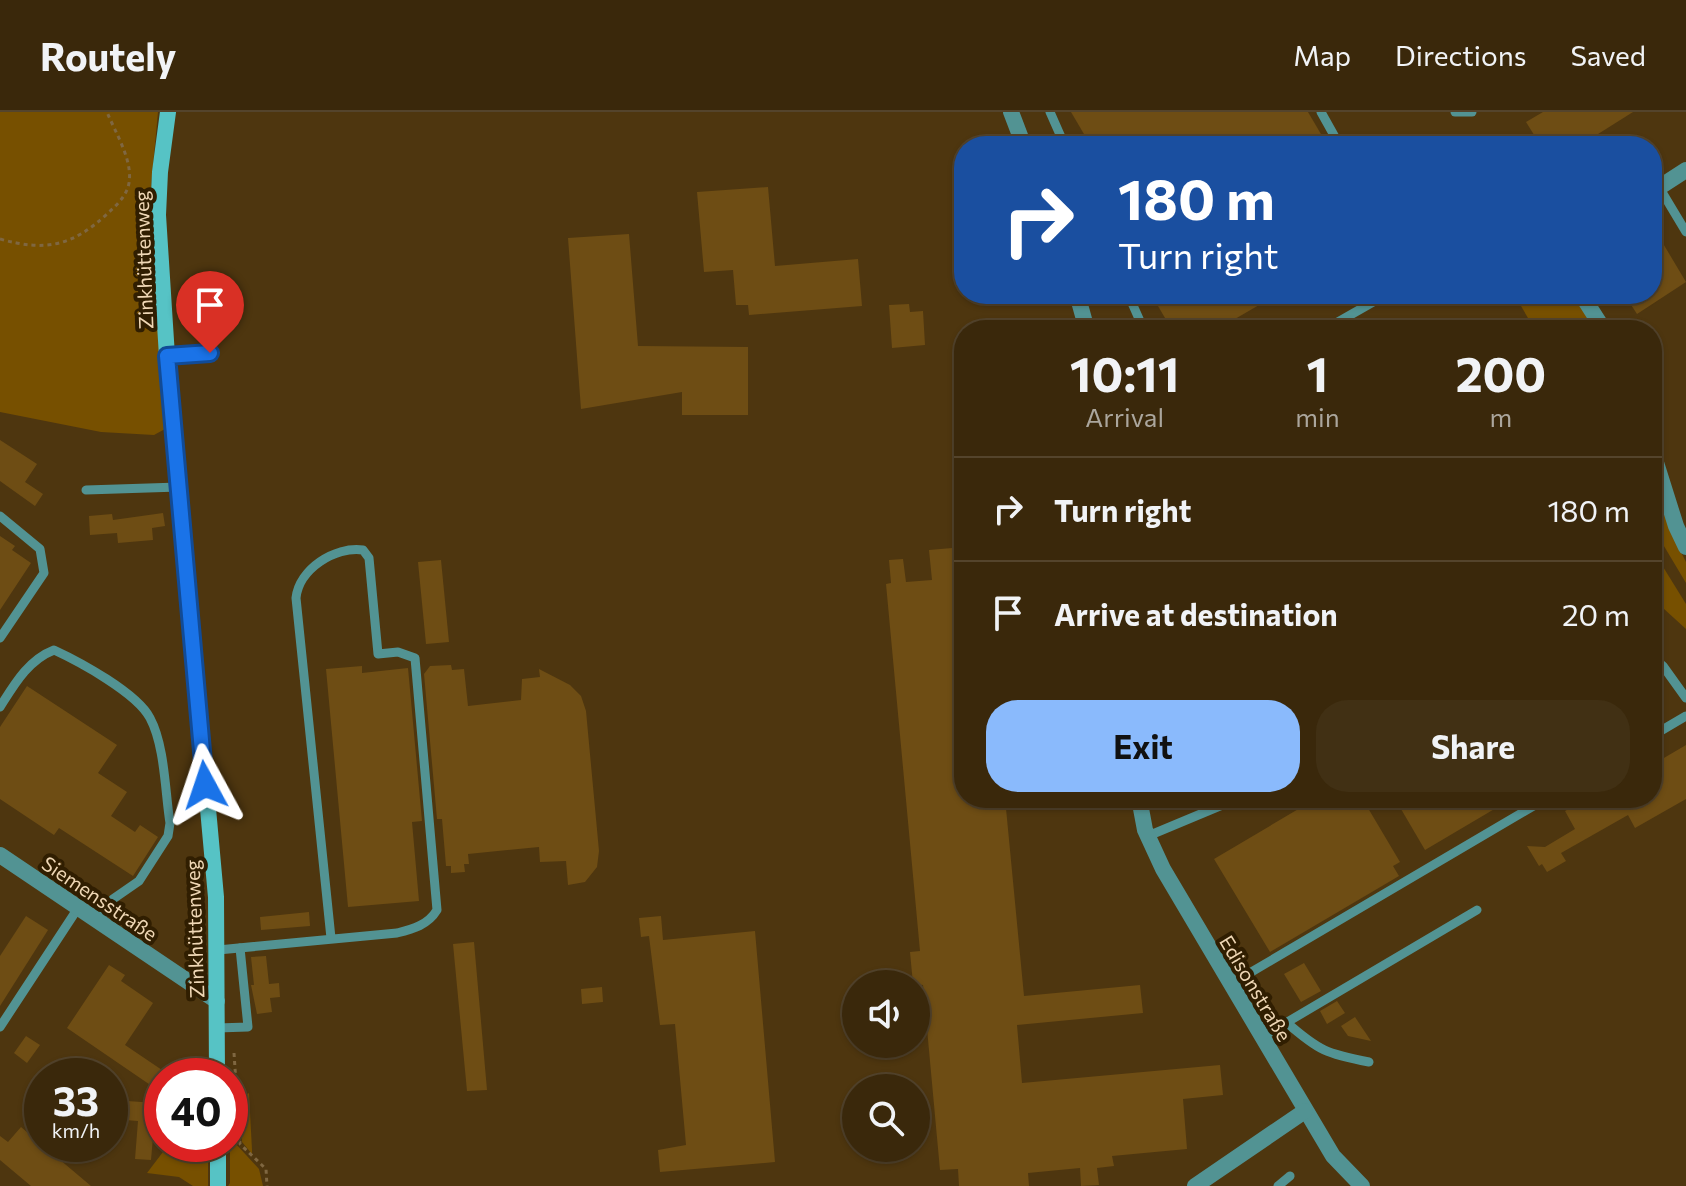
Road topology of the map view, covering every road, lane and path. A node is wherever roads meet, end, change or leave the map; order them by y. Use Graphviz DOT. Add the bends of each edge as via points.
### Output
graph roads {
  1 [pos="107,112"];
  2 [pos="168,112"];
  3 [pos="1011,112"];
  4 [pos="1050,112"];
  5 [pos="1321,112"];
  6 [pos="1455,112"];
  7 [pos="1472,112"];
  8 [pos="1020,136"];
  9 [pos="1061,136"];
  10 [pos="1334,136"];
  11 [pos="1686,170"];
  12 [pos="1662,185"];
  13 [pos="1662,199"];
  14 [pos="1686,232"];
  15 [pos="0,239"];
  16 [pos="1370,304"];
  17 [pos="1342,320"];
  18 [pos="210,353"];
  19 [pos="167,356"];
  20 [pos="1662,482"];
  21 [pos="179,487"];
  22 [pos="86,490"];
  23 [pos="0,516"];
  24 [pos="1686,547"];
  25 [pos="0,638"];
  26 [pos="1662,665"];
  27 [pos="1686,698"];
  28 [pos="0,707"];
  29 [pos="1686,716"];
  30 [pos="1662,730"];
  31 [pos="1141,808"];
  32 [pos="1215,808"];
  33 [pos="1530,808"];
  34 [pos="1148,836"];
  35 [pos="0,855"];
  36 [pos="78,908"];
  37 [pos="1477,910"];
  38 [pos="99,921"];
  39 [pos="331,938"];
  40 [pos="240,948"];
  41 [pos="218,950"];
  42 [pos="1231,984"];
  43 [pos="217,1001"];
  44 [pos="1286,1022"];
  45 [pos="0,1027"];
  46 [pos="225,1028"];
  47 [pos="1262,1037"];
  48 [pos="220,1058"];
  49 [pos="1369,1062"];
  50 [pos="1305,1111"];
  51 [pos="218,1162"];
  52 [pos="1290,1176"];
  53 [pos="218,1186"];
  54 [pos="267,1186"];
  55 [pos="1195,1186"];
  56 [pos="1278,1186"];
  57 [pos="1362,1186"];
  1 -- 15 [label="path" via="130,173 126,194 116,206 97,224 60,244 23,245"];
  2 -- 19 [label="street, Zinkhüttenweg" via="158,215"];
  3 -- 8 [label="street"];
  4 -- 9 [label="lane"];
  5 -- 10 [label="lane"];
  6 -- 7 [label="lane"];
  11 -- 12 [label="street"];
  13 -- 14 [label="lane"];
  16 -- 17 [label="lane"];
  18 -- 19 [label="lane"];
  19 -- 21 [label="street, Zinkhüttenweg"];
  20 -- 24 [label="street"];
  21 -- 22 [label="lane"];
  21 -- 41 [label="street, Zinkhüttenweg"];
  23 -- 25 [label="lane" via="40,549 44,573"];
  26 -- 27 [label="lane"];
  28 -- 38 [label="lane" via="39,656 54,650 137,701 149,715 157,734 168,836 139,881 113,899"];
  29 -- 30 [label="lane"];
  31 -- 34 [label="street, Edisonstraße"];
  32 -- 34 [label="lane"];
  33 -- 42 [label="lane"];
  34 -- 42 [label="street, Edisonstraße"];
  35 -- 36 [label="street, Siemensstraße"];
  36 -- 38 [label="street, Siemensstraße"];
  36 -- 45 [label="lane"];
  37 -- 44 [label="lane"];
  38 -- 43 [label="street, Siemensstraße"];
  39 -- 39 [label="lane" via="413,929 432,918 438,899 415,658 398,652 378,654 369,558 354,549 326,558 302,578 296,598"];
  39 -- 40 [label="lane"];
  40 -- 41 [label="lane"];
  40 -- 46 [label="lane" via="248,1027"];
  41 -- 43 [label="street, Zinkhüttenweg"];
  42 -- 47 [label="street, Edisonstraße"];
  43 -- 46 [label="street, Zinkhüttenweg"];
  44 -- 47 [label="lane"];
  44 -- 49 [label="lane" via="1313,1046"];
  46 -- 48 [label="street, Zinkhüttenweg"];
  46 -- 54 [label="path" via="239,1138 266,1169"];
  47 -- 50 [label="street, Edisonstraße"];
  50 -- 55 [label="street"];
  50 -- 57 [label="street, Edisonstraße" via="1333,1156"];
  51 -- 53 [label="street"];
  52 -- 56 [label="lane"];
}
